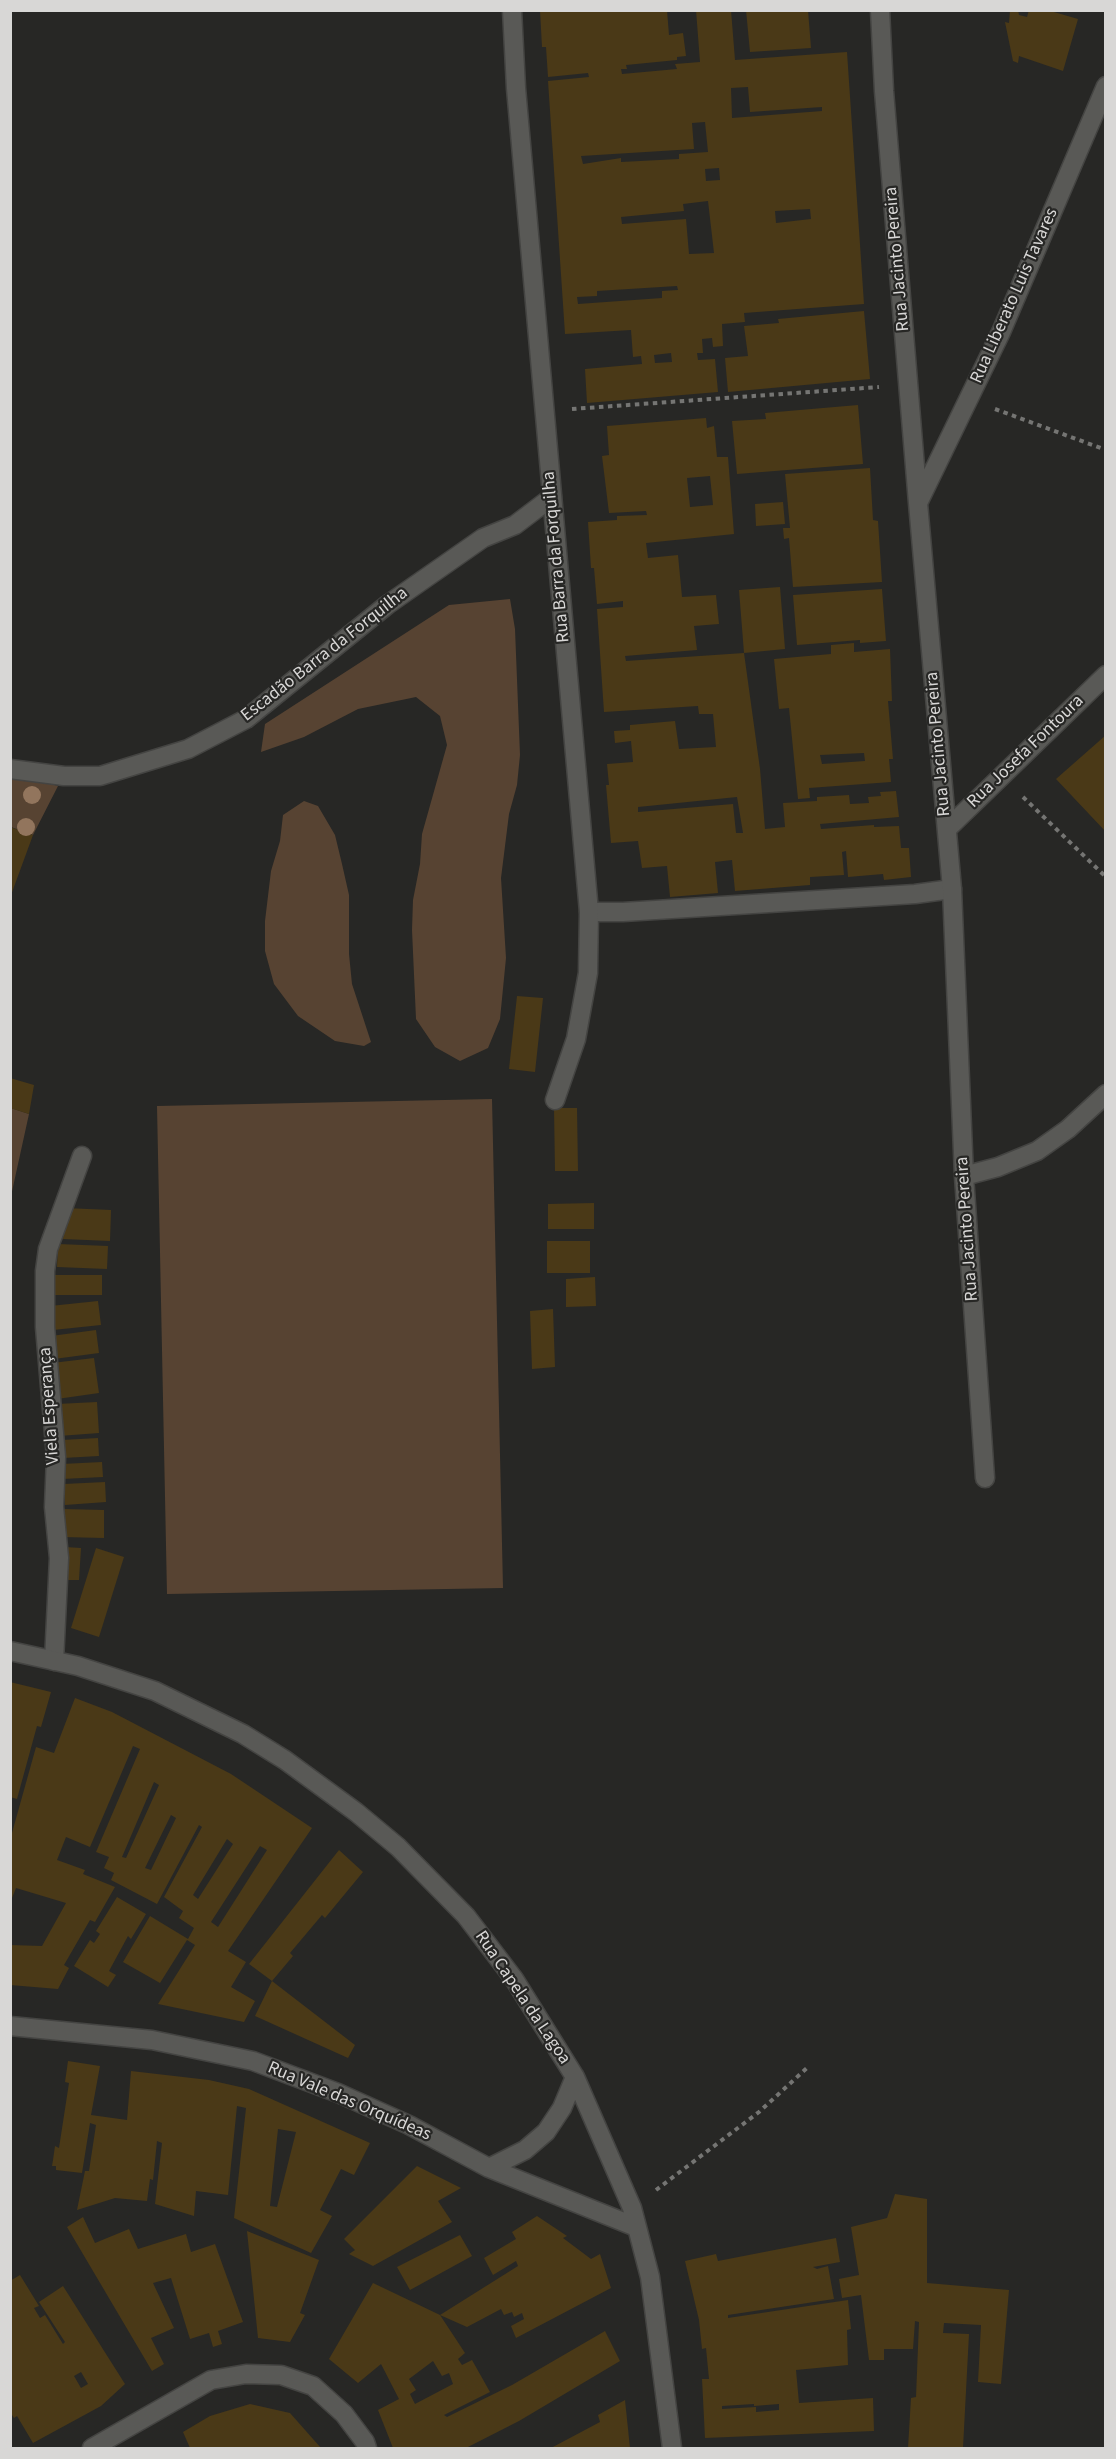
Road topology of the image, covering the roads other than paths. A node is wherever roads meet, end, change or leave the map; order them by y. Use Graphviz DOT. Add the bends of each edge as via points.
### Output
graph roads {
  1 [pos="513,10"];
  2 [pos="880,10"];
  3 [pos="1106,86"];
  4 [pos="552,497"];
  5 [pos="918,503"];
  6 [pos="1106,675"];
  7 [pos="10,769"];
  8 [pos="947,829"];
  9 [pos="952,889"];
  10 [pos="589,912"];
  11 [pos="1106,1094"];
  12 [pos="555,1100"];
  13 [pos="82,1156"];
  14 [pos="964,1176"];
  15 [pos="985,1478"];
  16 [pos="10,1651"];
  17 [pos="54,1661"];
  18 [pos="10,2026"];
  19 [pos="575,2078"];
  20 [pos="489,2168"];
  21 [pos="636,2227"];
  22 [pos="92,2448"];
  23 [pos="367,2448"];
  24 [pos="672,2448"];
  1 -- 4 [label="street, Rua Barra da Forquilha" via="516,88"];
  2 -- 5 [label="street, Rua Jacinto Pereira"];
  3 -- 5 [label="street, Rua Liberato Luis Tavares" via="1001,332"];
  4 -- 7 [label="street, Escadão Barra da Forquilha" via="515,525 483,538 387,605 246,719 188,749 100,776"];
  4 -- 10 [label="street, Rua Barra da Forquilha"];
  5 -- 8 [label="street, Rua Jacinto Pereira"];
  6 -- 8 [label="street, Rua Josefa Fontoura"];
  8 -- 9 [label="street, Rua Jacinto Pereira"];
  9 -- 10 [label="street"];
  9 -- 14 [label="street, Rua Jacinto Pereira"];
  10 -- 12 [label="street, Rua Barra da Forquilha" via="588,974 576,1039"];
  11 -- 14 [label="street" via="1037,1151"];
  13 -- 17 [label="street, Viela Esperança" via="48,1249 45,1271 59,1558"];
  14 -- 15 [label="street, Rua Jacinto Pereira"];
  16 -- 17 [label="street, Rua Capela da Lagoa"];
  17 -- 19 [label="street, Rua Capela da Lagoa" via="155,1691 243,1734 356,1812 398,1847 466,1916 514,1979"];
  18 -- 20 [label="street, Rua Vale das Orquídeas" via="152,2040 253,2061 348,2098"];
  19 -- 20 [label="street, Rua Capela da Lagoa" via="546,2132 525,2150"];
  19 -- 21 [label="street, Rua Capela da Lagoa" via="632,2208"];
  20 -- 21 [label="street, Rua Vale das Orquídeas"];
  21 -- 24 [label="street, Rua Capela da Lagoa" via="650,2277"];
  22 -- 23 [label="street" via="211,2380 246,2374 281,2375 313,2386 344,2414"];
}
